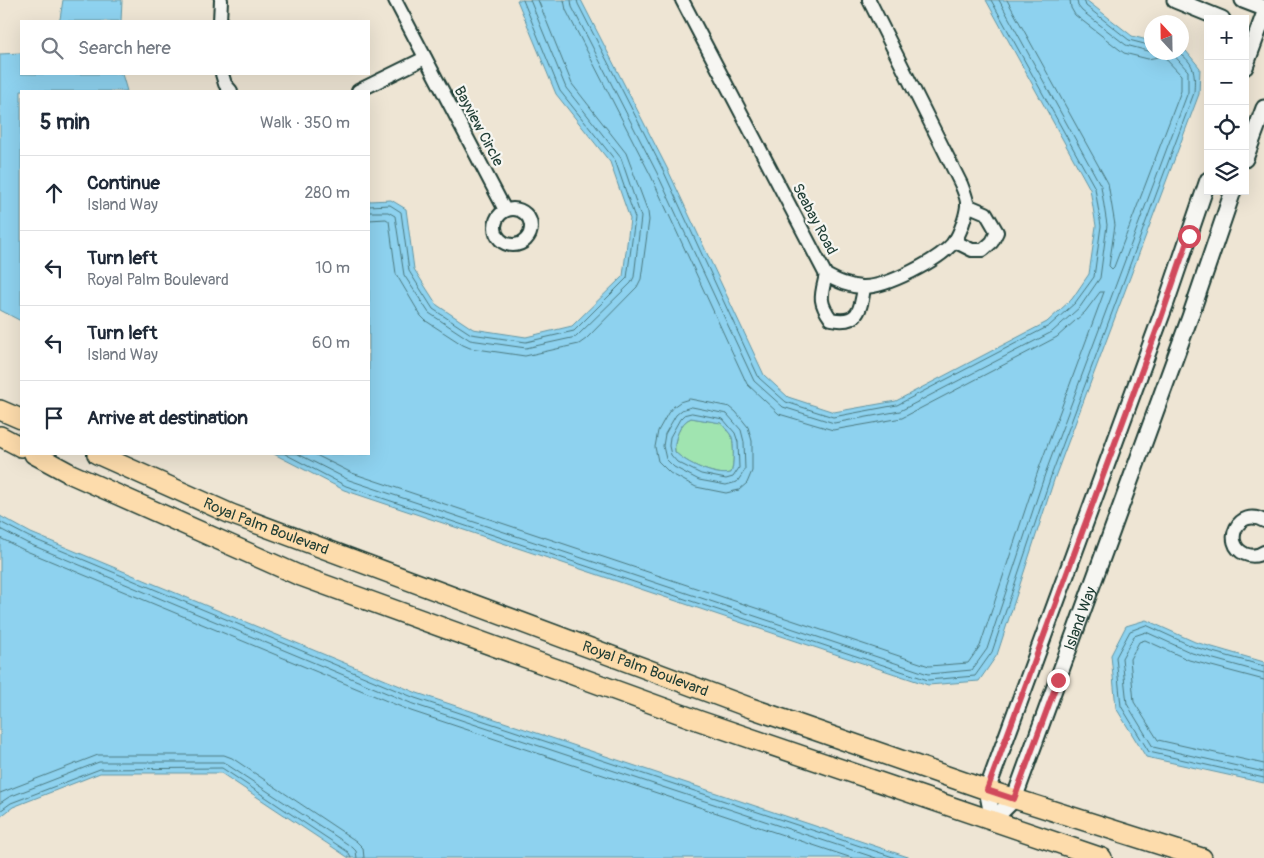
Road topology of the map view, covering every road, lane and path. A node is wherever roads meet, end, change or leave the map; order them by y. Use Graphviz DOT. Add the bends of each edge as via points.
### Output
graph roads {
  1 [pos="221,0"];
  2 [pos="395,0"];
  3 [pos="682,0"];
  4 [pos="869,0"];
  5 [pos="1175,0"];
  6 [pos="1243,0"];
  7 [pos="1264,8"];
  8 [pos="1212,15"];
  9 [pos="1264,15"];
  10 [pos="220,20"];
  11 [pos="1255,31"];
  12 [pos="425,58"];
  13 [pos="1247,60"];
  14 [pos="222,75"];
  15 [pos="230,90"];
  16 [pos="360,90"];
  17 [pos="1264,108"];
  18 [pos="1248,150"];
  19 [pos="1204,192"];
  20 [pos="1233,195"];
  21 [pos="968,205"];
  22 [pos="505,210"];
  23 [pos="954,241"];
  24 [pos="826,275"];
  25 [pos="864,287"];
  26 [pos="0,410"];
  27 [pos="20,420"];
  28 [pos="0,436"];
  29 [pos="20,446"];
  30 [pos="36,455"];
  31 [pos="99,455"];
  32 [pos="1264,521"];
  33 [pos="1264,552"];
  34 [pos="987,790"];
  35 [pos="1014,799"];
  36 [pos="993,820"];
  37 [pos="1102,858"];
  38 [pos="1202,858"];
  1 -- 10 [label="street"];
  2 -- 12 [label="street, Bayview Circle"];
  3 -- 24 [label="street, Seabay Road"];
  4 -- 21 [label="street" via="961,184"];
  5 -- 8 [label="street"];
  6 -- 7 [label="street"];
  9 -- 11 [label="street"];
  11 -- 13 [label="street"];
  12 -- 16 [label="street"];
  12 -- 22 [label="street, Bayview Circle"];
  14 -- 15 [label="street"];
  17 -- 18 [label="street"];
  19 -- 34 [label="street, Island Way"];
  20 -- 35 [label="street, Island Way"];
  21 -- 23 [label="street, Seabay Road"];
  21 -- 23 [label="street" via="986,213 997,232 983,250 972,250"];
  23 -- 25 [label="street, Seabay Road" via="934,259 884,284"];
  24 -- 25 [label="street, Seabay Road" via="845,285"];
  24 -- 25 [label="street" via="822,306 831,318 841,321 853,318 862,307"];
  26 -- 27 [label="main road"];
  28 -- 29 [label="main road"];
  30 -- 36 [label="main road, Royal Palm Boulevard" via="71,474 298,575 700,721"];
  31 -- 34 [label="main road, Royal Palm Boulevard" via="231,514 751,708"];
  32 -- 33 [label="street" via="1252,517 1244,519 1234,530 1240,551 1254,556"];
  34 -- 35 [label="main road, Royal Palm Boulevard"];
  34 -- 36 [label="street"];
  35 -- 36 [label="street, Island Way"];
  35 -- 38 [label="main road, Royal Palm Boulevard"];
  36 -- 37 [label="main road, Royal Palm Boulevard"];
}
